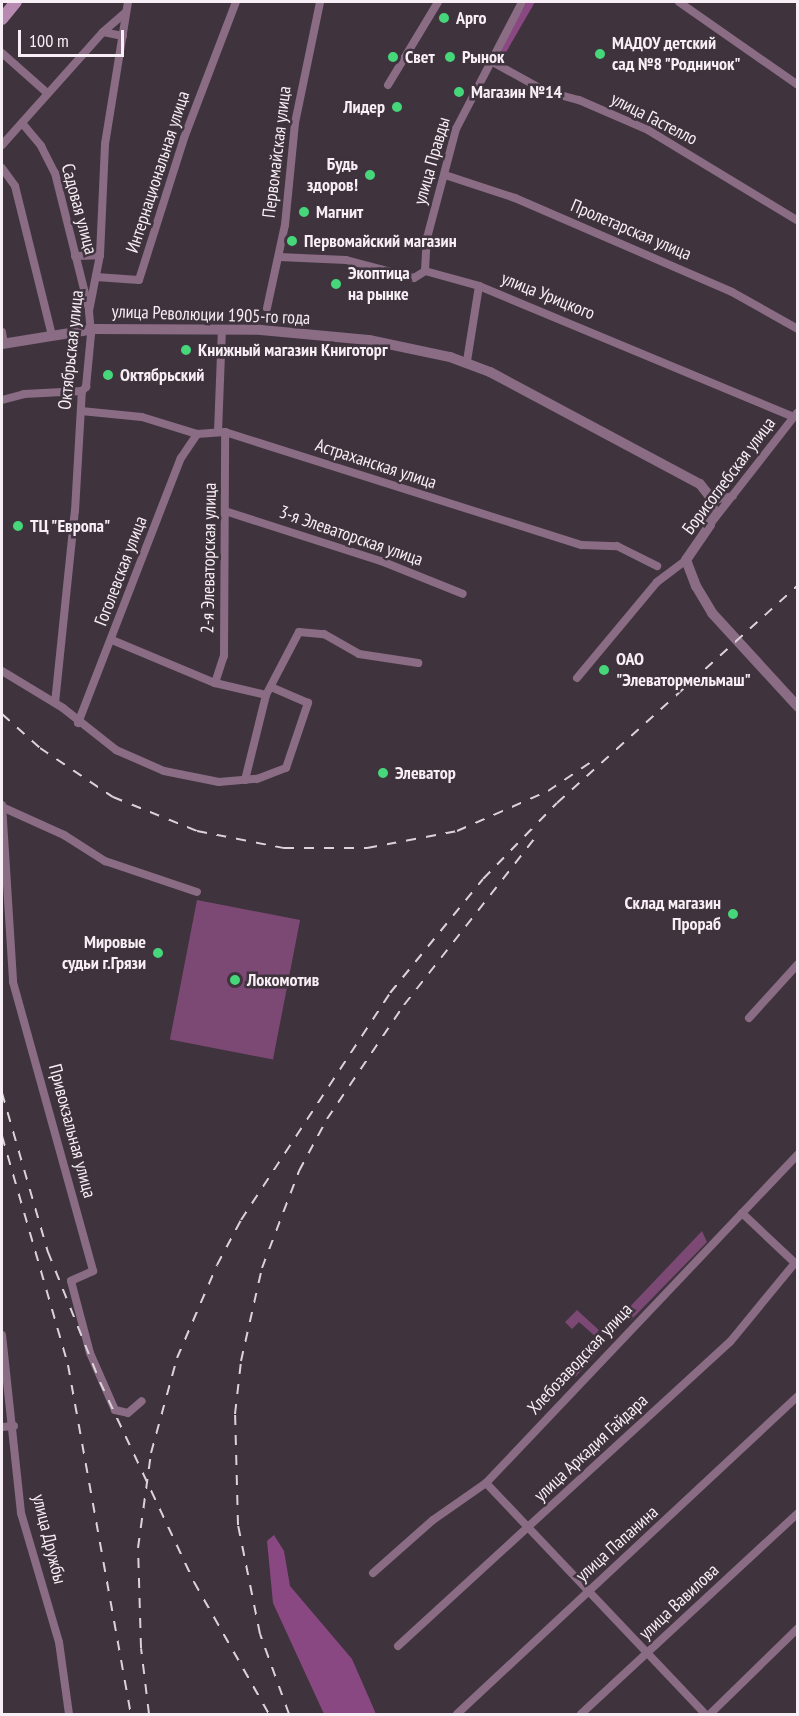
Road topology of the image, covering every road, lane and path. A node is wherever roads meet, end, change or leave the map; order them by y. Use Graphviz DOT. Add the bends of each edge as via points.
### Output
graph roads {
  1 [pos="16,2"];
  2 [pos="128,2"];
  3 [pos="236,2"];
  4 [pos="320,2"];
  5 [pos="438,2"];
  6 [pos="522,2"];
  7 [pos="679,2"];
  8 [pos="126,12"];
  9 [pos="2,19"];
  10 [pos="103,32"];
  11 [pos="123,36"];
  12 [pos="2,53"];
  13 [pos="489,60"];
  14 [pos="388,85"];
  15 [pos="798,85"];
  16 [pos="47,93"];
  17 [pos="22,123"];
  18 [pos="2,144"];
  19 [pos="2,168"];
  20 [pos="445,175"];
  21 [pos="798,220"];
  22 [pos="100,255"];
  23 [pos="75,256"];
  24 [pos="279,257"];
  25 [pos="425,271"];
  26 [pos="96,277"];
  27 [pos="479,286"];
  28 [pos="267,308"];
  29 [pos="89,311"];
  30 [pos="222,329"];
  31 [pos="798,329"];
  32 [pos="91,330"];
  33 [pos="2,332"];
  34 [pos="52,335"];
  35 [pos="3,344"];
  36 [pos="467,362"];
  37 [pos="82,391"];
  38 [pos="2,400"];
  39 [pos="81,411"];
  40 [pos="796,415"];
  41 [pos="222,432"];
  42 [pos="197,434"];
  43 [pos="708,494"];
  44 [pos="734,495"];
  45 [pos="228,512"];
  46 [pos="710,525"];
  47 [pos="686,560"];
  48 [pos="657,566"];
  49 [pos="463,594"];
  50 [pos="112,640"];
  51 [pos="418,663"];
  52 [pos="2,671"];
  53 [pos="577,678"];
  54 [pos="215,683"];
  55 [pos="271,687"];
  56 [pos="266,695"];
  57 [pos="55,704"];
  58 [pos="798,707"];
  59 [pos="78,723"];
  60 [pos="245,780"];
  61 [pos="2,806"];
  62 [pos="197,892"];
  63 [pos="797,967"];
  64 [pos="749,1018"];
  65 [pos="798,1154"];
  66 [pos="742,1213"];
  67 [pos="2,1335"];
  68 [pos="798,1396"];
  69 [pos="142,1401"];
  70 [pos="14,1426"];
  71 [pos="2,1427"];
  72 [pos="486,1483"];
  73 [pos="798,1513"];
  74 [pos="529,1529"];
  75 [pos="373,1573"];
  76 [pos="586,1593"];
  77 [pos="798,1628"];
  78 [pos="398,1646"];
  79 [pos="646,1655"];
  80 [pos="69,1714"];
  81 [pos="457,1714"];
  82 [pos="581,1714"];
  83 [pos="705,1714"];
  84 [pos="710,1714"];
  1 -- 9 [label="main road"];
  2 -- 8 [label="street, Октябрьская улица"];
  3 -- 26 [label="street, Интернациональная улица" via="184,138 139,279"];
  4 -- 24 [label="street, Первомайская улица" via="295,123"];
  5 -- 14 [label="street"];
  6 -- 13 [label="street, улица Правды"];
  7 -- 15 [label="street"];
  8 -- 10 [label="street"];
  8 -- 11 [label="street, Октябрьская улица"];
  10 -- 11 [label="street"];
  10 -- 16 [label="street"];
  11 -- 22 [label="street, Октябрьская улица" via="105,144"];
  12 -- 16 [label="street"];
  13 -- 20 [label="street, улица Правды" via="456,129"];
  13 -- 21 [label="street, улица Гастелло" via="545,91 579,100 648,130"];
  16 -- 17 [label="street"];
  17 -- 18 [label="street"];
  17 -- 23 [label="street, Садовая улица" via="41,146 55,173"];
  19 -- 34 [label="street" via="15,186"];
  20 -- 25 [label="street, улица Правды" via="427,238"];
  20 -- 31 [label="street, Пролетарская улица" via="515,198 721,287"];
  22 -- 23 [label="street"];
  22 -- 26 [label="street, Октябрьская улица"];
  23 -- 29 [label="street, Садовая улица"];
  24 -- 25 [label="street, улица Урицкого" via="346,260 414,278"];
  24 -- 28 [label="street, Первомайская улица"];
  25 -- 27 [label="street, улица Урицкого"];
  26 -- 29 [label="street, Октябрьская улица"];
  27 -- 36 [label="street"];
  27 -- 40 [label="street, улица Урицкого"];
  29 -- 32 [label="street, Октябрьская улица"];
  30 -- 32 [label="street, улица Революции 1905-го года"];
  30 -- 36 [label="street, улица Революции 1905-го года" via="369,340"];
  30 -- 41 [label="street, 2-я Элеваторская улица"];
  32 -- 34 [label="street, улица Революции 1905-го года"];
  32 -- 37 [label="street, Октябрьская улица" via="86,387"];
  33 -- 35 [label="street"];
  34 -- 35 [label="street, улица Революции 1905-го года"];
  36 -- 43 [label="street, улица Революции 1905-го года" via="680,473"];
  37 -- 38 [label="street" via="24,394"];
  37 -- 39 [label="street, Октябрьская улица"];
  39 -- 42 [label="street, Астраханская улица" via="142,417"];
  39 -- 57 [label="street, Октябрьская улица"];
  40 -- 44 [label="street, Борисоглебская улица"];
  41 -- 42 [label="street, Астраханская улица"];
  41 -- 45 [label="street, 2-я Элеваторская улица"];
  41 -- 48 [label="street, Астраханская улица" via="582,545 617,546"];
  42 -- 50 [label="street, Гоголевская улица" via="181,458"];
  43 -- 44 [label="street" via="718,499"];
  43 -- 46 [label="street" via="713,509"];
  44 -- 46 [label="street, Борисоглебская улица"];
  45 -- 49 [label="street, 3-я Элеваторская улица" via="381,561"];
  45 -- 54 [label="street, 2-я Элеваторская улица" via="224,656"];
  46 -- 47 [label="street, Борисоглебская улица"];
  47 -- 53 [label="street, Борисоглебская улица" via="657,582"];
  47 -- 58 [label="street, Борисоглебская улица" via="712,613"];
  50 -- 54 [label="street"];
  50 -- 59 [label="street, Гоголевская улица"];
  51 -- 55 [label="street" via="358,654 324,634 299,633"];
  52 -- 57 [label="street"];
  54 -- 56 [label="street"];
  55 -- 56 [label="street"];
  55 -- 60 [label="street" via="308,703 306,712 286,768"];
  56 -- 60 [label="street"];
  57 -- 59 [label="street"];
  59 -- 60 [label="street" via="116,750 164,771 219,782"];
  61 -- 62 [label="street, Привокзальная улица" via="64,835 105,861"];
  61 -- 69 [label="street, Привокзальная улица" via="13,982 93,1271 71,1281 90,1353 115,1410 128,1413"];
  63 -- 64 [label="street"];
  65 -- 66 [label="street, Хлебозаводская улица"];
  66 -- 72 [label="street, Хлебозаводская улица"];
  66 -- 74 [label="street, улица Аркадия Гайдара" via="795,1263 730,1342"];
  67 -- 70 [label="street, улица Дружбы"];
  68 -- 76 [label="street, улица Папанина"];
  70 -- 71 [label="street"];
  70 -- 80 [label="street, улица Дружбы" via="21,1513 59,1642"];
  72 -- 74 [label="street"];
  72 -- 75 [label="street, Хлебозаводская улица" via="433,1520"];
  73 -- 79 [label="street, улица Вавилова"];
  74 -- 76 [label="street"];
  74 -- 78 [label="street, улица Аркадия Гайдара"];
  76 -- 79 [label="street"];
  76 -- 81 [label="street, улица Папанина"];
  77 -- 84 [label="street"];
  79 -- 82 [label="street, улица Вавилова"];
  79 -- 83 [label="street"];
}
